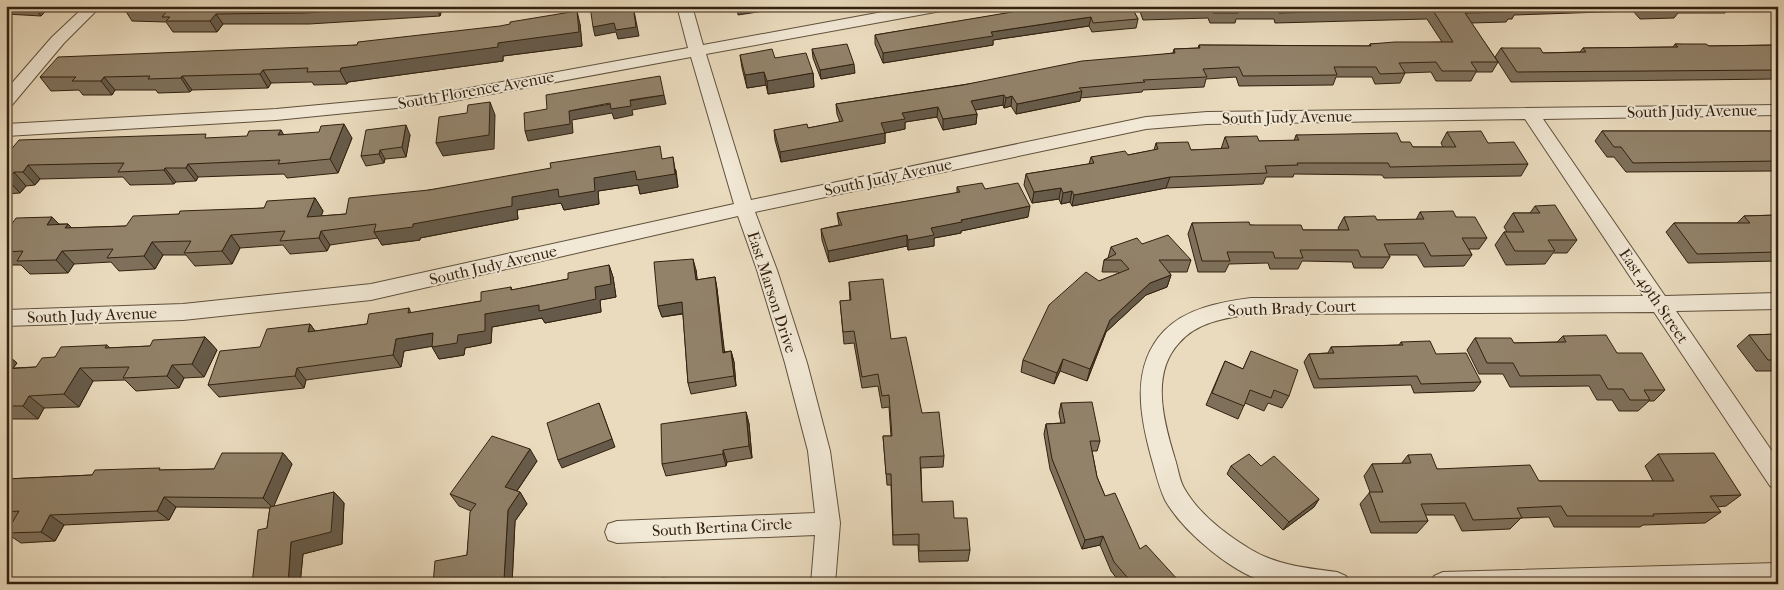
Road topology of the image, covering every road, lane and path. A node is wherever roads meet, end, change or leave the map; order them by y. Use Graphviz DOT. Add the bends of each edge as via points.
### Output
graph roads {
  1 [pos="94,6"];
  2 [pos="684,6"];
  3 [pos="941,6"];
  4 [pos="698,51"];
  5 [pos="6,101"];
  6 [pos="1778,110"];
  7 [pos="1530,113"];
  8 [pos="6,130"];
  9 [pos="744,208"];
  10 [pos="1778,301"];
  11 [pos="1660,304"];
  12 [pos="6,318"];
  13 [pos="1778,479"];
  14 [pos="828,523"];
  15 [pos="617,532"];
  16 [pos="1778,575"];
  17 [pos="823,584"];
  18 [pos="1337,584"];
  19 [pos="1443,584"];
  1 -- 5 [label="street" via="58,40"];
  2 -- 4 [label="street, East Marson Drive"];
  3 -- 4 [label="street, South Florence Avenue"];
  4 -- 8 [label="street, South Florence Avenue" via="437,98 355,109"];
  4 -- 9 [label="street, East Marson Drive"];
  6 -- 7 [label="street, South Judy Avenue"];
  7 -- 9 [label="street, South Judy Avenue" via="1207,118 1146,123"];
  7 -- 11 [label="street, East 49th Street"];
  9 -- 12 [label="street, South Judy Avenue" via="371,292 183,312"];
  9 -- 14 [label="street, East Marson Drive" via="776,298 819,451"];
  10 -- 11 [label="street, South Brady Court"];
  11 -- 13 [label="street, East 49th Street"];
  11 -- 18 [label="street, South Brady Court" via="1250,306 1216,311 1195,320 1171,337 1156,358 1150,388 1156,435 1174,494 1193,518 1244,560 1286,577"];
  14 -- 15 [label="street, South Bertina Circle"];
  14 -- 17 [label="street, East Marson Drive"];
  16 -- 19 [label="street"];
}
